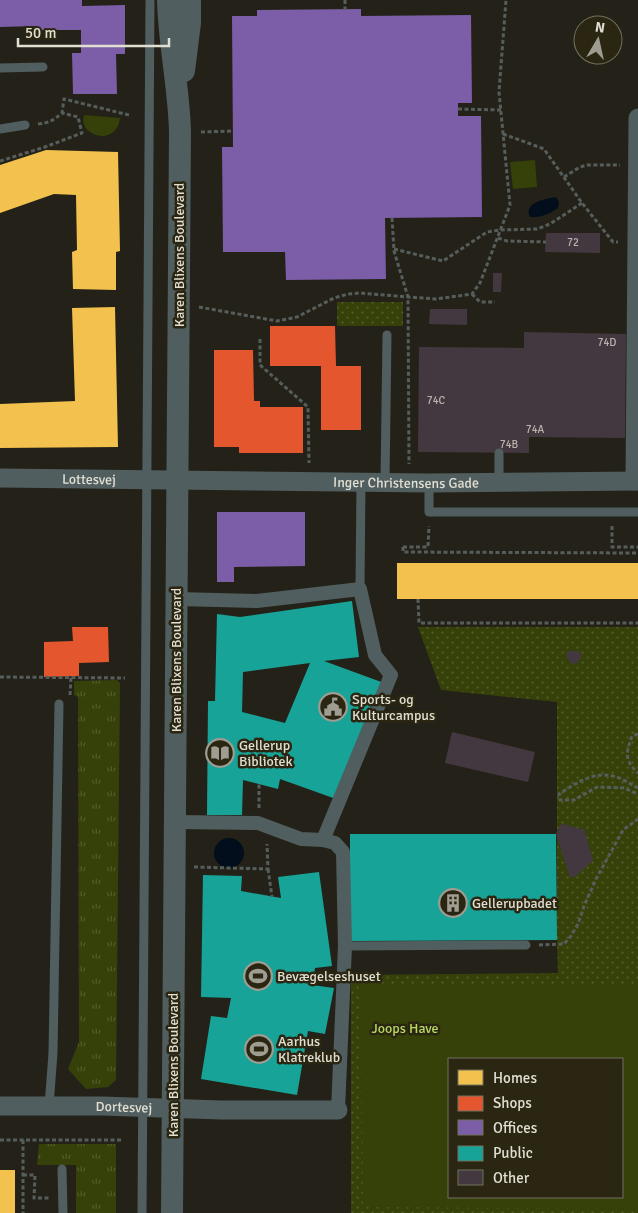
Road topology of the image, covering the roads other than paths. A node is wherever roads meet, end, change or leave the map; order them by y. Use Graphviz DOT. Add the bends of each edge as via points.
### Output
graph roads {
  1 [pos="150,0"];
  2 [pos="168,0"];
  3 [pos="190,0"];
  4 [pos="44,67"];
  5 [pos="0,68"];
  6 [pos="179,107"];
  7 [pos="638,118"];
  8 [pos="25,124"];
  9 [pos="0,129"];
  10 [pos="638,161"];
  11 [pos="638,165"];
  12 [pos="637,242"];
  13 [pos="387,335"];
  14 [pos="499,453"];
  15 [pos="0,478"];
  16 [pos="147,480"];
  17 [pos="177,480"];
  18 [pos="637,481"];
  19 [pos="361,482"];
  20 [pos="385,482"];
  21 [pos="499,482"];
  22 [pos="428,483"];
  23 [pos="638,512"];
  24 [pos="360,589"];
  25 [pos="177,599"];
  26 [pos="59,704"];
  27 [pos="175,822"];
  28 [pos="324,840"];
  29 [pos="526,945"];
  30 [pos="345,946"];
  31 [pos="0,1106"];
  32 [pos="49,1106"];
  33 [pos="143,1107"];
  34 [pos="173,1108"];
  35 [pos="338,1110"];
  36 [pos="62,1169"];
  37 [pos="63,1213"];
  38 [pos="142,1213"];
  39 [pos="172,1213"];
  1 -- 16 [label="lane"];
  2 -- 6 [label="street, Karen Blixens Boulevard"];
  3 -- 6 [label="street, Karen Blixens Boulevard"];
  4 -- 5 [label="lane"];
  6 -- 17 [label="street, Karen Blixens Boulevard"];
  7 -- 10 [label="street, Inger Christensens Gade"];
  8 -- 9 [label="lane"];
  10 -- 11 [label="street, Inger Christensens Gade"];
  11 -- 12 [label="street, Inger Christensens Gade"];
  12 -- 18 [label="street, Inger Christensens Gade"];
  13 -- 20 [label="lane"];
  14 -- 21 [label="lane"];
  15 -- 16 [label="street, Lottesvej"];
  16 -- 17 [label="street, Lottesvej"];
  16 -- 33 [label="lane"];
  17 -- 19 [label="street, Inger Christensens Gade"];
  17 -- 25 [label="street, Karen Blixens Boulevard"];
  18 -- 21 [label="street, Inger Christensens Gade"];
  19 -- 20 [label="street, Inger Christensens Gade"];
  19 -- 24 [label="lane"];
  20 -- 22 [label="street, Inger Christensens Gade"];
  21 -- 22 [label="street, Inger Christensens Gade"];
  22 -- 23 [label="lane" via="429,512"];
  24 -- 25 [label="street" via="257,601"];
  24 -- 28 [label="street" via="375,655 391,675"];
  25 -- 27 [label="street, Karen Blixens Boulevard"];
  26 -- 32 [label="lane" via="53,1053"];
  27 -- 28 [label="street" via="262,825 301,839"];
  27 -- 34 [label="street, Karen Blixens Boulevard"];
  28 -- 30 [label="street" via="335,843 343,852"];
  29 -- 30 [label="lane"];
  30 -- 35 [label="street"];
  31 -- 32 [label="street, Dortesvej"];
  32 -- 33 [label="street, Dortesvej"];
  33 -- 34 [label="street, Dortesvej"];
  33 -- 38 [label="lane"];
  34 -- 35 [label="street, Dortesvej"];
  34 -- 39 [label="street, Karen Blixens Boulevard"];
  36 -- 37 [label="lane"];
}
